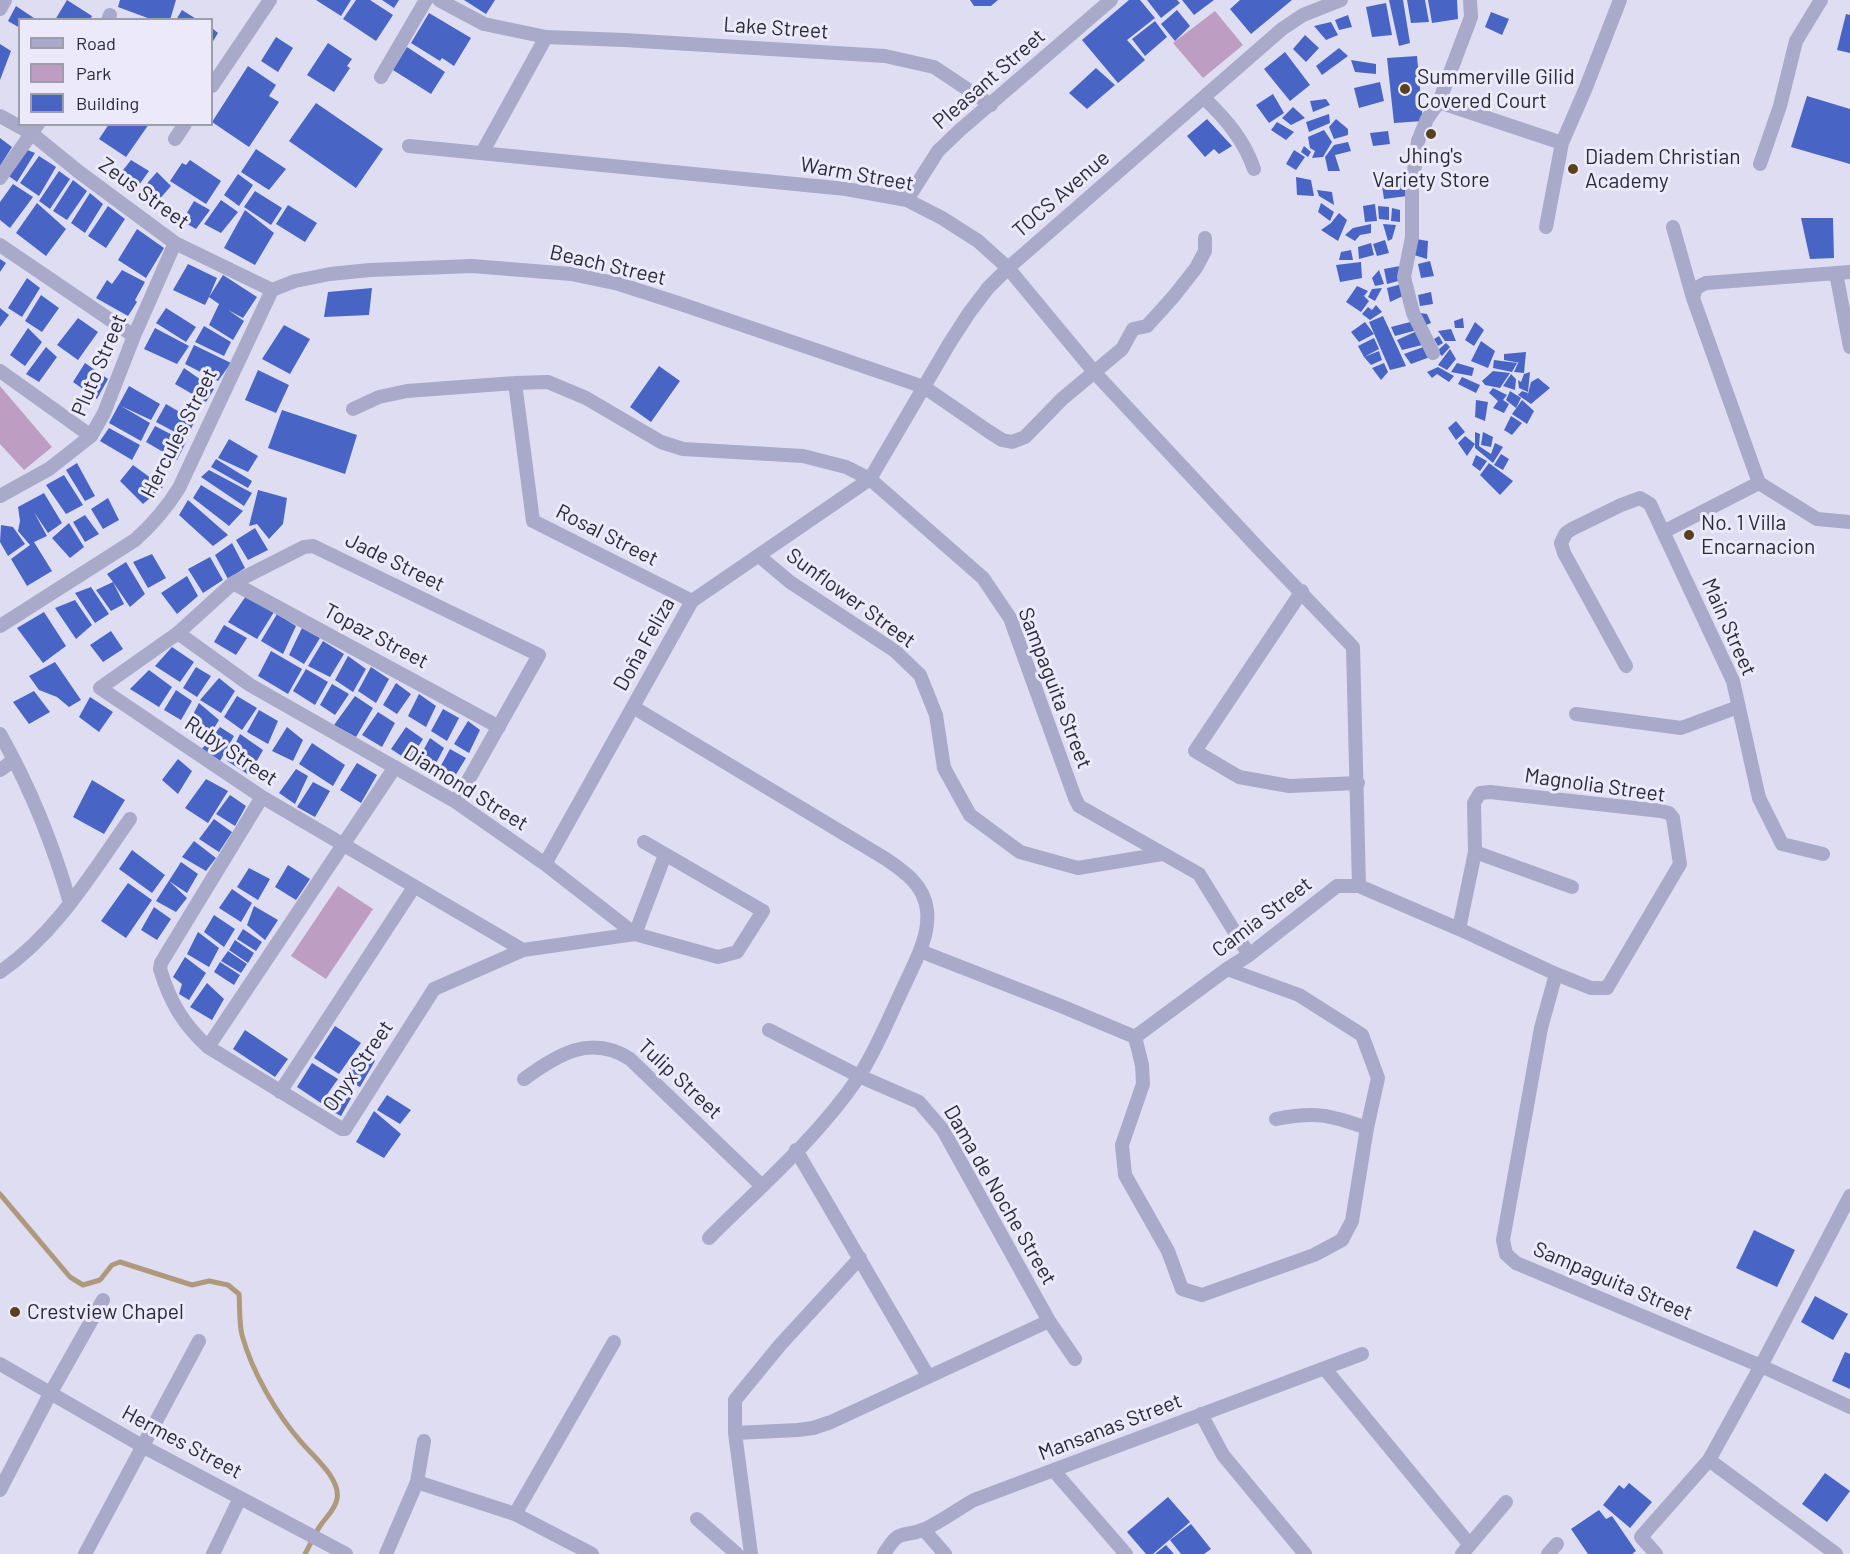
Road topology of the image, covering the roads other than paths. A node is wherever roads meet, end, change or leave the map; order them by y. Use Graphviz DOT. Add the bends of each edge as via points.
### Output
graph roads {
  1 [pos="5,0"];
  2 [pos="270,0"];
  3 [pos="426,0"];
  4 [pos="439,0"];
  5 [pos="1111,0"];
  6 [pos="1341,0"];
  7 [pos="1470,0"];
  8 [pos="1620,0"];
  9 [pos="1821,0"];
  10 [pos="1321,3"];
  11 [pos="0,9"];
  12 [pos="546,37"];
  13 [pos="381,77"];
  14 [pos="213,85"];
  15 [pos="1204,98"];
  16 [pos="1439,102"];
  17 [pos="991,105"];
  18 [pos="0,116"];
  19 [pos="18,123"];
  20 [pos="184,126"];
  21 [pos="34,129"];
  22 [pos="176,139"];
  23 [pos="1562,143"];
  24 [pos="409,146"];
  25 [pos="482,153"];
  26 [pos="1760,164"];
  27 [pos="1254,169"];
  28 [pos="0,178"];
  29 [pos="907,200"];
  30 [pos="1546,227"];
  31 [pos="1673,227"];
  32 [pos="1205,238"];
  33 [pos="175,243"];
  34 [pos="0,244"];
  35 [pos="1008,268"];
  36 [pos="1843,272"];
  37 [pos="272,290"];
  38 [pos="1694,293"];
  39 [pos="134,336"];
  40 [pos="1850,347"];
  41 [pos="1433,353"];
  42 [pos="0,371"];
  43 [pos="1095,373"];
  44 [pos="515,383"];
  45 [pos="924,387"];
  46 [pos="353,409"];
  47 [pos="91,436"];
  48 [pos="870,479"];
  49 [pos="1759,483"];
  50 [pos="0,496"];
  51 [pos="1850,522"];
  52 [pos="1664,532"];
  53 [pos="759,556"];
  54 [pos="233,583"];
  55 [pos="1302,591"];
  56 [pos="692,601"];
  57 [pos="0,626"];
  58 [pos="178,633"];
  59 [pos="1626,666"];
  60 [pos="100,688"];
  61 [pos="633,707"];
  62 [pos="1738,707"];
  63 [pos="1576,714"];
  64 [pos="499,727"];
  65 [pos="0,734"];
  66 [pos="14,760"];
  67 [pos="395,767"];
  68 [pos="0,770"];
  69 [pos="1358,783"];
  70 [pos="262,797"];
  71 [pos="456,802"];
  72 [pos="130,819"];
  73 [pos="644,842"];
  74 [pos="342,844"];
  75 [pos="1475,852"];
  76 [pos="1162,854"];
  77 [pos="1823,854"];
  78 [pos="665,855"];
  79 [pos="545,864"];
  80 [pos="1359,886"];
  81 [pos="414,887"];
  82 [pos="1572,887"];
  83 [pos="70,903"];
  84 [pos="1459,929"];
  85 [pos="635,934"];
  86 [pos="523,950"];
  87 [pos="920,951"];
  88 [pos="1249,955"];
  89 [pos="1227,969"];
  90 [pos="0,972"];
  91 [pos="1556,974"];
  92 [pos="769,1030"];
  93 [pos="1135,1037"];
  94 [pos="208,1047"];
  95 [pos="859,1076"];
  96 [pos="524,1079"];
  97 [pos="280,1092"];
  98 [pos="1276,1119"];
  99 [pos="1368,1128"];
  100 [pos="796,1150"];
  101 [pos="761,1185"];
  102 [pos="1850,1196"];
  103 [pos="709,1238"];
  104 [pos="860,1258"];
  105 [pos="103,1300"];
  106 [pos="1049,1321"];
  107 [pos="199,1341"];
  108 [pos="614,1342"];
  109 [pos="1362,1354"];
  110 [pos="1075,1359"];
  111 [pos="0,1364"];
  112 [pos="1761,1366"];
  113 [pos="1325,1369"];
  114 [pos="928,1376"];
  115 [pos="50,1394"];
  116 [pos="1850,1407"];
  117 [pos="1201,1414"];
  118 [pos="735,1433"];
  119 [pos="424,1441"];
  120 [pos="144,1447"];
  121 [pos="1709,1460"];
  122 [pos="1054,1471"];
  123 [pos="417,1482"];
  124 [pos="0,1488"];
  125 [pos="240,1498"];
  126 [pos="1506,1502"];
  127 [pos="516,1514"];
  128 [pos="697,1519"];
  129 [pos="924,1530"];
  130 [pos="1466,1550"];
  131 [pos="85,1554"];
  132 [pos="213,1554"];
  133 [pos="346,1554"];
  134 [pos="386,1554"];
  135 [pos="592,1554"];
  136 [pos="737,1554"];
  137 [pos="751,1554"];
  138 [pos="884,1554"];
  139 [pos="945,1554"];
  140 [pos="1126,1554"];
  141 [pos="1305,1554"];
  142 [pos="1656,1554"];
  143 [pos="1836,1554"];
  1 -- 11 [label="street"];
  2 -- 14 [label="street"];
  3 -- 13 [label="street"];
  4 -- 12 [label="street, Lake Street" via="484,24"];
  5 -- 17 [label="street, Pleasant Street"];
  6 -- 10 [label="street, TOCS Avenue"];
  7 -- 16 [label="street" via="1471,17"];
  8 -- 23 [label="street"];
  9 -- 26 [label="street" via="1796,41"];
  10 -- 15 [label="street, TOCS Avenue" via="1282,29"];
  12 -- 17 [label="street, Lake Street" via="885,56 934,67"];
  12 -- 25 [label="street"];
  15 -- 27 [label="street" via="1233,128"];
  15 -- 35 [label="street, TOCS Avenue"];
  16 -- 23 [label="street"];
  16 -- 41 [label="street" via="1418,141 1412,187 1412,237 1404,277 1413,313"];
  17 -- 29 [label="street, Pleasant Street" via="938,151"];
  18 -- 19 [label="street, Zeus Street"];
  20 -- 22 [label="street"];
  21 -- 28 [label="street"];
  21 -- 33 [label="street, Zeus Street" via="80,172"];
  23 -- 30 [label="street"];
  24 -- 25 [label="street, Warm Street"];
  25 -- 29 [label="street, Warm Street" via="846,189"];
  29 -- 35 [label="street, Warm Street" via="978,241"];
  31 -- 38 [label="street"];
  32 -- 43 [label="street" via="1205,251 1196,268 1174,296 1147,326 1133,329 1122,348"];
  33 -- 37 [label="street, Zeus Street"];
  33 -- 39 [label="street, Pluto Street"];
  34 -- 39 [label="street"];
  35 -- 43 [label="street, Warm Street"];
  35 -- 45 [label="street, TOCS Avenue" via="969,313"];
  36 -- 38 [label="street" via="1706,283"];
  36 -- 40 [label="street"];
  37 -- 45 [label="street, Beach Street" via="295,281 370,270 472,266 571,274 629,288"];
  37 -- 57 [label="street, Hercules Street" via="168,507 135,540"];
  38 -- 49 [label="street"];
  39 -- 47 [label="street, Pluto Street"];
  42 -- 47 [label="street"];
  43 -- 45 [label="street, Beach Street" via="1062,399 1025,437 1012,442 1002,440"];
  43 -- 55 [label="street, Warm Street"];
  44 -- 46 [label="street, Sampaguita Street" via="406,391 379,397"];
  44 -- 48 [label="street, Sampaguita Street" via="548,382 586,398 661,442 683,449 803,456 846,467"];
  44 -- 56 [label="street, Rosal Street" via="533,521"];
  45 -- 48 [label="street, TOCS Avenue"];
  47 -- 50 [label="street, Pluto Street" via="49,469"];
  48 -- 53 [label="street, Doña Feliza"];
  48 -- 76 [label="street, Sampaguita Street" via="983,578 1010,618 1079,806"];
  49 -- 51 [label="street" via="1817,519"];
  49 -- 52 [label="street"];
  52 -- 59 [label="street, Main Street" via="1650,504 1640,498 1572,529 1561,543"];
  52 -- 62 [label="street, Main Street" via="1733,681"];
  53 -- 56 [label="street, Doña Feliza"];
  53 -- 76 [label="street, Sunflower Street" via="790,582 895,651 920,675 936,716 944,768 970,815 1020,852 1078,868"];
  54 -- 58 [label="street, Jade Street"];
  54 -- 64 [label="street, Topaz Street"];
  54 -- 64 [label="street, Jade Street" via="313,546 539,655"];
  55 -- 69 [label="street, Warm Street" via="1353,646"];
  55 -- 69 [label="street" via="1195,751 1239,777 1289,786"];
  56 -- 61 [label="street, Doña Feliza"];
  58 -- 60 [label="street, Jade Street"];
  58 -- 67 [label="street, Diamond Street" via="250,685"];
  60 -- 70 [label="street, Ruby Street"];
  61 -- 79 [label="street, Doña Feliza"];
  61 -- 87 [label="street" via="909,875 927,910"];
  62 -- 63 [label="street" via="1681,728"];
  62 -- 77 [label="street, Main Street" via="1759,798 1782,844"];
  64 -- 71 [label="street, Jade Street"];
  65 -- 66 [label="street"];
  66 -- 68 [label="street"];
  66 -- 83 [label="street" via="45,829"];
  67 -- 71 [label="street, Diamond Street"];
  67 -- 74 [label="street"];
  69 -- 80 [label="street, Warm Street"];
  70 -- 74 [label="street, Ruby Street"];
  70 -- 94 [label="street, Onyx Street" via="161,963 173,1006 190,1031"];
  71 -- 79 [label="street, Diamond Street"];
  72 -- 83 [label="street"];
  73 -- 78 [label="street"];
  74 -- 81 [label="street, Ruby Street"];
  74 -- 94 [label="street"];
  75 -- 82 [label="street"];
  75 -- 84 [label="street, Magnolia Street"];
  75 -- 91 [label="street, Magnolia Street" via="1474,803 1480,793 1661,811 1673,818 1680,864 1607,988 1591,988"];
  76 -- 88 [label="street, Sampaguita Street" via="1199,874"];
  78 -- 85 [label="street"];
  78 -- 85 [label="street, Diamond Street" via="763,911 736,952 718,957"];
  79 -- 85 [label="street, Diamond Street"];
  80 -- 84 [label="street"];
  80 -- 88 [label="street, Camia Street" via="1337,886"];
  81 -- 86 [label="street, Ruby Street"];
  81 -- 97 [label="street"];
  83 -- 90 [label="street" via="38,942"];
  84 -- 91 [label="street, Magnolia Street"];
  85 -- 86 [label="street, Onyx Street"];
  86 -- 97 [label="street, Onyx Street" via="434,989 345,1129"];
  87 -- 93 [label="street"];
  87 -- 95 [label="street"];
  88 -- 89 [label="street, Camia Street"];
  89 -- 93 [label="street, Camia Street"];
  89 -- 99 [label="street" via="1299,995 1362,1035 1378,1078"];
  91 -- 112 [label="street, Sampaguita Street" via="1541,1028 1503,1240 1506,1254 1516,1263"];
  92 -- 95 [label="street, Dama de Noche Street"];
  93 -- 99 [label="street" via="1143,1084 1122,1145 1125,1175 1168,1251 1182,1289 1192,1293 1213,1291 1342,1240 1352,1221"];
  94 -- 97 [label="street, Onyx Street"];
  95 -- 100 [label="street"];
  95 -- 106 [label="street, Dama de Noche Street" via="919,1102 943,1130"];
  96 -- 101 [label="street, Tulip Street" via="574,1051 591,1047 616,1050"];
  98 -- 99 [label="street" via="1302,1114 1333,1116"];
  100 -- 101 [label="street"];
  100 -- 104 [label="street"];
  101 -- 103 [label="street"];
  102 -- 112 [label="street"];
  104 -- 114 [label="street"];
  104 -- 118 [label="street" via="735,1400"];
  105 -- 115 [label="street"];
  106 -- 110 [label="street, Dama de Noche Street"];
  106 -- 114 [label="street"];
  107 -- 120 [label="street"];
  108 -- 127 [label="street"];
  109 -- 113 [label="street, Mansanas Street"];
  111 -- 115 [label="street, Hermes Street"];
  112 -- 116 [label="street, Sampaguita Street"];
  112 -- 121 [label="street"];
  113 -- 117 [label="street, Mansanas Street"];
  113 -- 130 [label="street"];
  114 -- 118 [label="street" via="813,1428"];
  115 -- 120 [label="street, Hermes Street"];
  115 -- 124 [label="street"];
  117 -- 122 [label="street, Mansanas Street"];
  117 -- 141 [label="street" via="1223,1455"];
  118 -- 137 [label="street"];
  119 -- 123 [label="street"];
  120 -- 125 [label="street, Hermes Street"];
  120 -- 131 [label="street"];
  121 -- 142 [label="street" via="1641,1537"];
  121 -- 143 [label="street"];
  122 -- 129 [label="street, Mansanas Street" via="974,1500"];
  122 -- 140 [label="street"];
  123 -- 127 [label="street"];
  123 -- 134 [label="street"];
  125 -- 132 [label="street"];
  125 -- 133 [label="street, Hermes Street"];
  126 -- 130 [label="street"];
  127 -- 135 [label="street"];
  128 -- 136 [label="street"];
  129 -- 138 [label="street, Mansanas Street" via="903,1533 892,1540"];
  129 -- 139 [label="street"];
}
